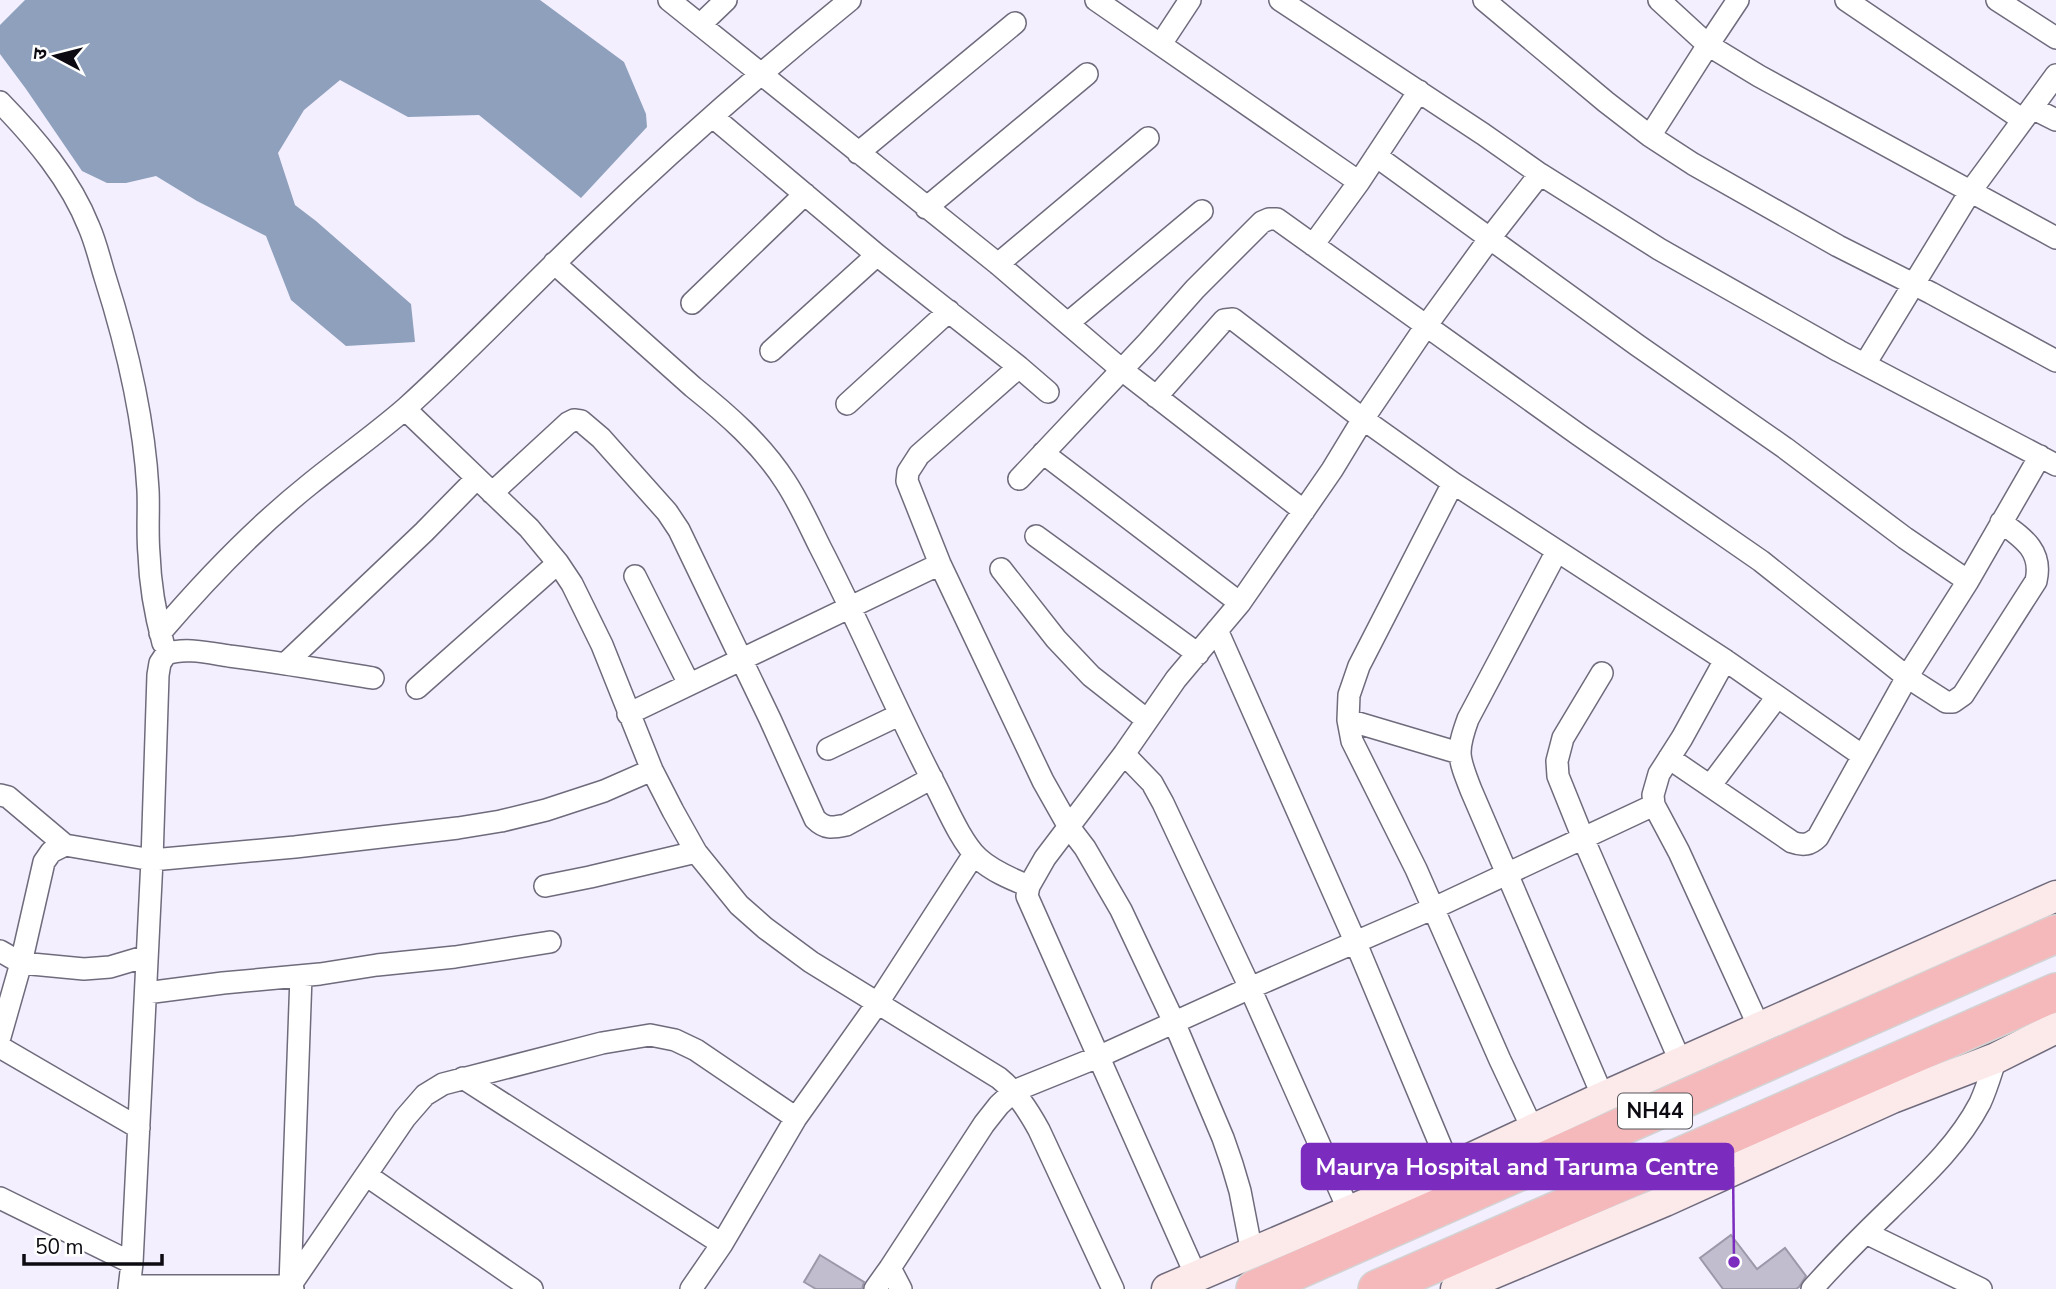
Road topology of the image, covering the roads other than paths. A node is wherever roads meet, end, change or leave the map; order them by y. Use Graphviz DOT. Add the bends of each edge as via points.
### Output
graph roads {
  1 [pos="669,0"];
  2 [pos="726,0"];
  3 [pos="850,0"];
  4 [pos="1096,0"];
  5 [pos="1190,0"];
  6 [pos="1484,0"];
  7 [pos="1659,0"];
  8 [pos="1738,0"];
  9 [pos="1846,0"];
  10 [pos="1997,0"];
  11 [pos="1284,1"];
  12 [pos="1015,23"];
  13 [pos="701,24"];
  14 [pos="2056,38"];
  15 [pos="1161,44"];
  16 [pos="1708,45"];
  17 [pos="761,74"];
  18 [pos="1087,74"];
  19 [pos="2056,75"];
  20 [pos="1419,91"];
  21 [pos="0,102"];
  22 [pos="2028,114"];
  23 [pos="713,117"];
  24 [pos="2056,120"];
  25 [pos="1650,136"];
  26 [pos="1148,138"];
  27 [pos="858,153"];
  28 [pos="1376,156"];
  29 [pos="1540,174"];
  30 [pos="1359,182"];
  31 [pos="1970,192"];
  32 [pos="805,194"];
  33 [pos="926,208"];
  34 [pos="1202,211"];
  35 [pos="2056,238"];
  36 [pos="1490,239"];
  37 [pos="1313,245"];
  38 [pos="877,255"];
  39 [pos="554,264"];
  40 [pos="998,264"];
  41 [pos="1913,284"];
  42 [pos="692,303"];
  43 [pos="948,311"];
  44 [pos="1068,323"];
  45 [pos="1426,326"];
  46 [pos="771,351"];
  47 [pos="2056,361"];
  48 [pos="1865,364"];
  49 [pos="1019,367"];
  50 [pos="1122,370"];
  51 [pos="1048,392"];
  52 [pos="1156,397"];
  53 [pos="848,404"];
  54 [pos="405,409"];
  55 [pos="1363,419"];
  56 [pos="1044,453"];
  57 [pos="2048,460"];
  58 [pos="477,478"];
  59 [pos="1019,479"];
  60 [pos="1453,484"];
  61 [pos="492,493"];
  62 [pos="1304,511"];
  63 [pos="2001,522"];
  64 [pos="1036,536"];
  65 [pos="1557,551"];
  66 [pos="558,563"];
  67 [pos="940,564"];
  68 [pos="1001,569"];
  69 [pos="635,576"];
  70 [pos="1968,581"];
  71 [pos="1240,603"];
  72 [pos="850,606"];
  73 [pos="1217,630"];
  74 [pos="163,644"];
  75 [pos="1198,654"];
  76 [pos="741,659"];
  77 [pos="1725,660"];
  78 [pos="285,664"];
  79 [pos="1602,673"];
  80 [pos="1907,677"];
  81 [pos="373,678"];
  82 [pos="689,684"];
  83 [pos="418,688"];
  84 [pos="1777,697"];
  85 [pos="628,715"];
  86 [pos="899,715"];
  87 [pos="1147,720"];
  88 [pos="1348,720"];
  89 [pos="828,749"];
  90 [pos="1459,753"];
  91 [pos="1124,754"];
  92 [pos="1863,757"];
  93 [pos="1669,758"];
  94 [pos="652,770"];
  95 [pos="932,778"];
  96 [pos="1710,786"];
  97 [pos="0,795"];
  98 [pos="1654,805"];
  99 [pos="1069,827"];
  100 [pos="1583,838"];
  101 [pos="65,845"];
  102 [pos="696,852"];
  103 [pos="974,854"];
  104 [pos="152,860"];
  105 [pos="1508,874"];
  106 [pos="545,886"];
  107 [pos="1029,886"];
  108 [pos="2056,896"];
  109 [pos="1434,908"];
  110 [pos="2056,934"];
  111 [pos="1355,941"];
  112 [pos="550,942"];
  113 [pos="0,951"];
  114 [pos="147,956"];
  115 [pos="20,963"];
  116 [pos="301,976"];
  117 [pos="1250,988"];
  118 [pos="2056,992"];
  119 [pos="146,993"];
  120 [pos="877,1004"];
  121 [pos="1174,1022"];
  122 [pos="2056,1028"];
  123 [pos="1760,1029"];
  124 [pos="0,1037"];
  125 [pos="0,1047"];
  126 [pos="1098,1057"];
  127 [pos="1996,1058"];
  128 [pos="1681,1063"];
  129 [pos="463,1078"];
  130 [pos="1014,1091"];
  131 [pos="1603,1097"];
  132 [pos="796,1118"];
  133 [pos="139,1128"];
  134 [pos="1533,1130"];
  135 [pos="1450,1168"];
  136 [pos="366,1175"];
  137 [pos="0,1198"];
  138 [pos="1349,1211"];
  139 [pos="1866,1233"];
  140 [pos="722,1244"];
  141 [pos="1252,1253"];
  142 [pos="132,1264"];
  143 [pos="890,1268"];
  144 [pos="1197,1278"];
  145 [pos="130,1287"];
  146 [pos="291,1288"];
  147 [pos="531,1289"];
  148 [pos="691,1289"];
  149 [pos="875,1289"];
  150 [pos="901,1289"];
  151 [pos="1113,1289"];
  152 [pos="1167,1289"];
  153 [pos="1255,1289"];
  154 [pos="1377,1289"];
  155 [pos="1456,1289"];
  156 [pos="1812,1289"];
  157 [pos="1981,1289"];
  1 -- 13 [label="street"];
  2 -- 13 [label="street"];
  3 -- 17 [label="street"];
  4 -- 15 [label="street"];
  5 -- 15 [label="street"];
  6 -- 25 [label="street"];
  7 -- 16 [label="street"];
  8 -- 16 [label="street"];
  9 -- 22 [label="street"];
  10 -- 14 [label="street"];
  11 -- 20 [label="street"];
  12 -- 27 [label="street"];
  13 -- 17 [label="street"];
  15 -- 30 [label="street"];
  16 -- 25 [label="street"];
  16 -- 31 [label="street"];
  17 -- 23 [label="street"];
  17 -- 27 [label="street"];
  18 -- 33 [label="street"];
  19 -- 22 [label="street"];
  20 -- 28 [label="street"];
  20 -- 29 [label="street"];
  21 -- 74 [label="street" via="41,148 69,189 89,226 118,317 140,422 153,600"];
  22 -- 24 [label="street"];
  22 -- 31 [label="street"];
  23 -- 32 [label="street"];
  23 -- 39 [label="street"];
  25 -- 41 [label="street" via="1733,188"];
  26 -- 40 [label="street"];
  27 -- 33 [label="street"];
  28 -- 30 [label="street"];
  28 -- 36 [label="street"];
  29 -- 36 [label="street"];
  29 -- 48 [label="street" via="1706,277"];
  30 -- 37 [label="street"];
  31 -- 35 [label="street"];
  31 -- 41 [label="street"];
  32 -- 38 [label="street"];
  32 -- 42 [label="street"];
  33 -- 40 [label="street"];
  34 -- 44 [label="street"];
  36 -- 45 [label="street"];
  36 -- 70 [label="street"];
  37 -- 45 [label="street"];
  37 -- 50 [label="street" via="1277,219 1262,222"];
  38 -- 43 [label="street"];
  38 -- 46 [label="street"];
  39 -- 54 [label="street"];
  39 -- 72 [label="street" via="756,442 798,502"];
  40 -- 44 [label="street"];
  41 -- 47 [label="street"];
  41 -- 48 [label="street"];
  43 -- 49 [label="street"];
  43 -- 53 [label="street"];
  44 -- 50 [label="street"];
  45 -- 55 [label="street"];
  45 -- 80 [label="street" via="1761,561"];
  48 -- 57 [label="street"];
  49 -- 51 [label="street"];
  49 -- 67 [label="street" via="919,455 908,472 907,481"];
  50 -- 52 [label="street"];
  50 -- 56 [label="street"];
  52 -- 55 [label="street" via="1224,320 1233,319"];
  52 -- 62 [label="street"];
  54 -- 58 [label="street"];
  54 -- 74 [label="street" via="246,541 204,583"];
  55 -- 60 [label="street"];
  55 -- 62 [label="street"];
  56 -- 59 [label="street"];
  56 -- 71 [label="street"];
  57 -- 63 [label="street"];
  58 -- 61 [label="street"];
  58 -- 78 [label="street"];
  60 -- 65 [label="street"];
  60 -- 88 [label="street" via="1359,666 1349,695"];
  61 -- 66 [label="street"];
  61 -- 76 [label="street" via="568,423 581,421 667,512"];
  62 -- 71 [label="street"];
  63 -- 70 [label="street"];
  63 -- 80 [label="street" via="2023,538 2036,558 2036,582 1958,700 1946,702"];
  64 -- 75 [label="street"];
  65 -- 77 [label="street"];
  65 -- 90 [label="street" via="1468,719"];
  66 -- 83 [label="street"];
  66 -- 85 [label="street" via="586,611"];
  67 -- 72 [label="street"];
  67 -- 99 [label="street" via="1021,738"];
  68 -- 87 [label="street" via="1091,676"];
  69 -- 82 [label="street"];
  70 -- 80 [label="street"];
  71 -- 73 [label="street"];
  72 -- 76 [label="street"];
  72 -- 86 [label="street"];
  73 -- 75 [label="street"];
  73 -- 111 [label="street"];
  74 -- 78 [label="street" via="175,650"];
  74 -- 104 [label="street"];
  75 -- 87 [label="street"];
  76 -- 82 [label="street"];
  76 -- 95 [label="street" via="808,808 822,826 846,825"];
  77 -- 84 [label="street"];
  77 -- 93 [label="street"];
  78 -- 81 [label="street"];
  79 -- 100 [label="street" via="1563,738 1557,761 1558,776"];
  80 -- 92 [label="street"];
  82 -- 85 [label="street"];
  84 -- 92 [label="street"];
  84 -- 96 [label="street"];
  85 -- 94 [label="street"];
  86 -- 89 [label="street"];
  86 -- 95 [label="street"];
  87 -- 91 [label="street"];
  88 -- 90 [label="street"];
  88 -- 109 [label="street" via="1357,752"];
  90 -- 105 [label="street"];
  91 -- 99 [label="street"];
  91 -- 117 [label="street" via="1152,783 1163,803"];
  92 -- 96 [label="street" via="1818,837 1806,845 1792,842"];
  93 -- 96 [label="street"];
  93 -- 98 [label="street" via="1655,785"];
  94 -- 102 [label="street"];
  94 -- 104 [label="street" via="584,798 501,821 363,840"];
  95 -- 103 [label="street"];
  97 -- 101 [label="street"];
  98 -- 100 [label="street"];
  98 -- 123 [label="street"];
  99 -- 107 [label="street"];
  99 -- 121 [label="street" via="1121,910"];
  100 -- 105 [label="street"];
  100 -- 128 [label="street"];
  101 -- 104 [label="street"];
  101 -- 115 [label="street" via="44,862"];
  102 -- 106 [label="street"];
  102 -- 120 [label="street" via="739,905 765,928"];
  103 -- 107 [label="street" via="991,868"];
  103 -- 120 [label="street"];
  104 -- 114 [label="street"];
  105 -- 109 [label="street"];
  105 -- 131 [label="street"];
  107 -- 126 [label="street" via="1027,896"];
  108 -- 123 [label="street"];
  109 -- 111 [label="street"];
  109 -- 134 [label="street"];
  110 -- 153 [label="highway, NH44"];
  111 -- 117 [label="street"];
  111 -- 135 [label="street"];
  112 -- 116 [label="street"];
  113 -- 115 [label="street"];
  114 -- 115 [label="street" via="96,968"];
  114 -- 119 [label="street"];
  115 -- 124 [label="street"];
  116 -- 119 [label="street"];
  116 -- 146 [label="street"];
  117 -- 121 [label="street"];
  117 -- 138 [label="street"];
  118 -- 154 [label="highway, NH44"];
  119 -- 133 [label="street"];
  120 -- 130 [label="street"];
  120 -- 132 [label="street"];
  121 -- 126 [label="street"];
  121 -- 141 [label="street" via="1232,1164"];
  122 -- 127 [label="street"];
  123 -- 128 [label="street"];
  125 -- 133 [label="street"];
  126 -- 130 [label="street"];
  126 -- 144 [label="street"];
  127 -- 139 [label="street" via="1989,1084 1959,1136"];
  127 -- 155 [label="street" via="1892,1098"];
  128 -- 131 [label="street"];
  129 -- 132 [label="street" via="650,1035 696,1050"];
  129 -- 136 [label="street" via="425,1095"];
  129 -- 140 [label="street"];
  130 -- 143 [label="street" via="984,1124"];
  130 -- 151 [label="street" via="1039,1130"];
  131 -- 134 [label="street"];
  132 -- 140 [label="street"];
  133 -- 142 [label="street"];
  134 -- 135 [label="street"];
  135 -- 138 [label="street"];
  136 -- 146 [label="street"];
  136 -- 147 [label="street"];
  137 -- 142 [label="street"];
  138 -- 141 [label="street"];
  139 -- 156 [label="street"];
  139 -- 157 [label="street"];
  140 -- 148 [label="street"];
  141 -- 144 [label="street"];
  142 -- 145 [label="street"];
  143 -- 149 [label="street"];
  143 -- 150 [label="street"];
  144 -- 152 [label="street"];
  145 -- 146 [label="street"];
}
